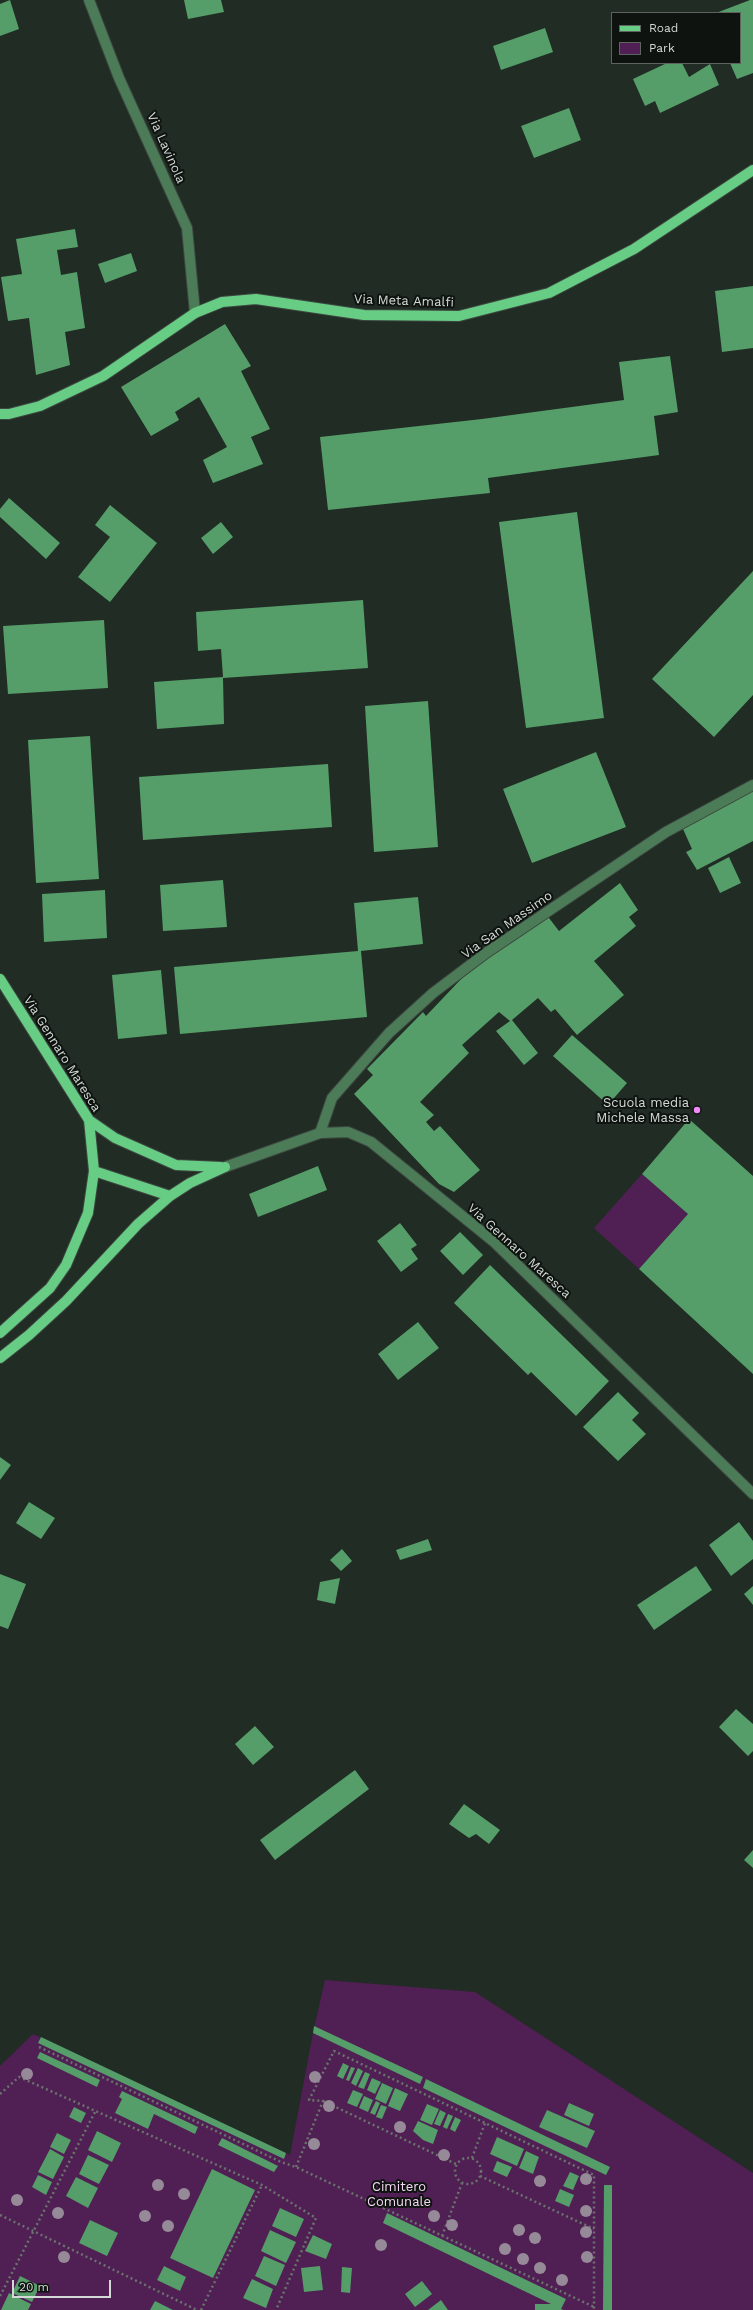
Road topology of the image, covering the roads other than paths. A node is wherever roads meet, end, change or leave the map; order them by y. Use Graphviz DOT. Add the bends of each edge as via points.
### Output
graph roads {
  1 [pos="89,0"];
  2 [pos="753,170"];
  3 [pos="195,313"];
  4 [pos="0,414"];
  5 [pos="753,785"];
  6 [pos="0,979"];
  7 [pos="89,1120"];
  8 [pos="320,1133"];
  9 [pos="225,1167"];
  10 [pos="94,1171"];
  11 [pos="170,1196"];
  12 [pos="0,1333"];
  13 [pos="0,1358"];
  14 [pos="753,1494"];
  1 -- 3 [label="street, Via Lavinola" via="119,78 188,228"];
  2 -- 3 [label="main road, Via Meta Amalfi" via="634,250 549,293 459,316 364,315 256,298 222,302"];
  3 -- 4 [label="main road, Via Meta Amalfi" via="103,376 40,406"];
  5 -- 8 [label="street, Via San Massimo" via="666,832 433,993 390,1033 332,1098"];
  6 -- 7 [label="main road, Via Gennaro Maresca"];
  7 -- 9 [label="main road" via="116,1138 176,1165"];
  7 -- 10 [label="main road, Via Gennaro Maresca"];
  8 -- 9 [label="street, Via Gennaro Maresca"];
  8 -- 14 [label="street, Via Gennaro Maresca" via="348,1132 371,1142 493,1241"];
  9 -- 11 [label="main road" via="190,1183"];
  10 -- 11 [label="main road"];
  10 -- 12 [label="main road, Via Gennaro Maresca" via="88,1213 66,1265 50,1288"];
  11 -- 13 [label="main road" via="138,1224 34,1330"];
}
